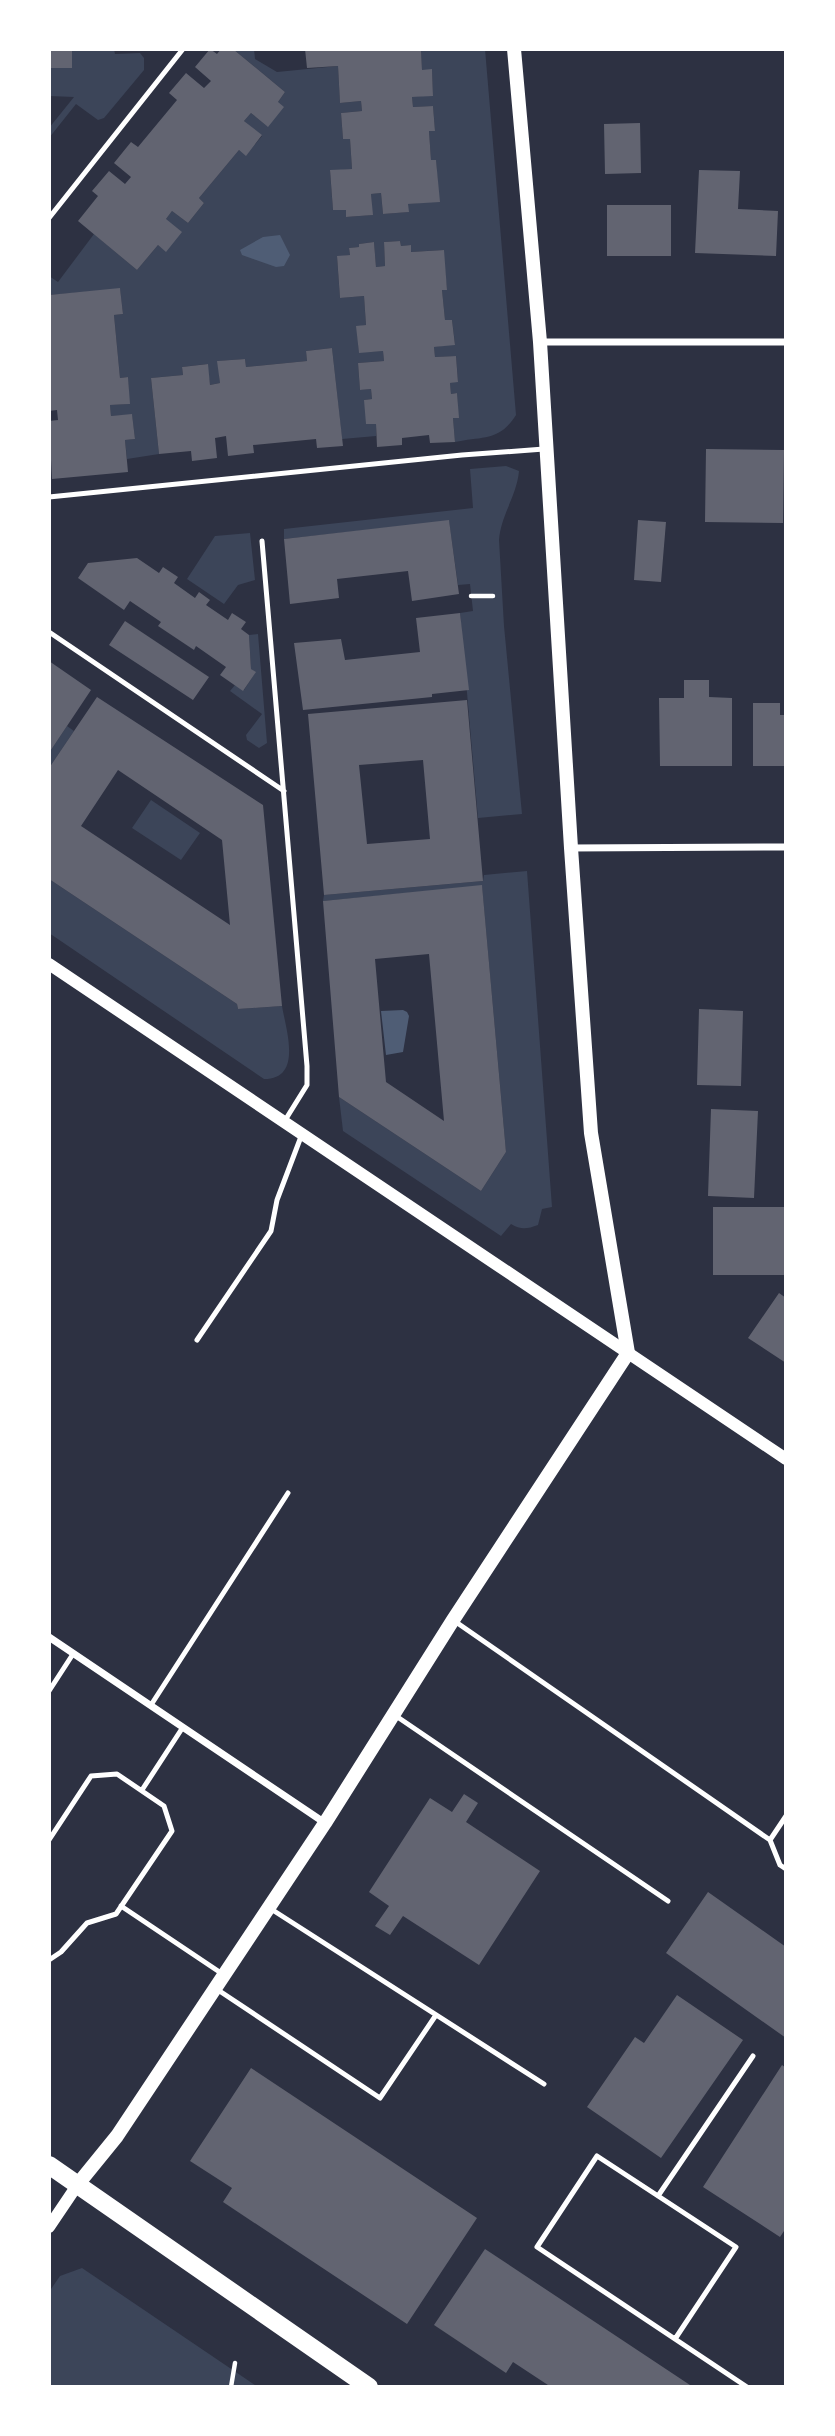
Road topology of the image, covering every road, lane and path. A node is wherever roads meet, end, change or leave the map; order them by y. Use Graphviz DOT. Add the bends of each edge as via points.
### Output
graph roads {
  1 [pos="183,49"];
  2 [pos="514,49"];
  3 [pos="49,218"];
  4 [pos="540,342"];
  5 [pos="786,342"];
  6 [pos="546,449"];
  7 [pos="49,497"];
  8 [pos="262,541"];
  9 [pos="493,596"];
  10 [pos="471,597"];
  11 [pos="49,632"];
  12 [pos="284,791"];
  13 [pos="786,847"];
  14 [pos="571,848"];
  15 [pos="49,964"];
  16 [pos="285,1122"];
  17 [pos="302,1134"];
  18 [pos="197,1340"];
  19 [pos="628,1353"];
  20 [pos="786,1459"];
  21 [pos="288,1493"];
  22 [pos="453,1620"];
  23 [pos="49,1637"];
  24 [pos="73,1654"];
  25 [pos="49,1690"];
  26 [pos="151,1706"];
  27 [pos="393,1714"];
  28 [pos="183,1727"];
  29 [pos="142,1790"];
  30 [pos="786,1816"];
  31 [pos="325,1823"];
  32 [pos="49,1840"];
  33 [pos="770,1840"];
  34 [pos="786,1869"];
  35 [pos="668,1901"];
  36 [pos="121,1906"];
  37 [pos="269,1907"];
  38 [pos="49,1960"];
  39 [pos="223,1975"];
  40 [pos="215,1988"];
  41 [pos="436,2015"];
  42 [pos="753,2056"];
  43 [pos="544,2084"];
  44 [pos="49,2165"];
  45 [pos="78,2184"];
  46 [pos="658,2196"];
  47 [pos="49,2227"];
  48 [pos="675,2339"];
  49 [pos="235,2362"];
  50 [pos="231,2387"];
  51 [pos="369,2387"];
  52 [pos="747,2387"];
  1 -- 3 [label="lane"];
  2 -- 4 [label="main road"];
  4 -- 5 [label="street"];
  4 -- 6 [label="main road"];
  6 -- 7 [label="lane"];
  6 -- 14 [label="main road"];
  8 -- 12 [label="lane"];
  9 -- 10 [label="path"];
  11 -- 12 [label="lane"];
  12 -- 16 [label="lane" via="307,1085"];
  13 -- 14 [label="street"];
  14 -- 19 [label="main road" via="591,1133"];
  15 -- 16 [label="street"];
  16 -- 17 [label="street"];
  17 -- 18 [label="lane" via="271,1231"];
  17 -- 19 [label="street"];
  19 -- 20 [label="street"];
  19 -- 22 [label="main road"];
  21 -- 26 [label="lane"];
  22 -- 27 [label="main road"];
  22 -- 33 [label="lane"];
  23 -- 24 [label="street"];
  24 -- 25 [label="lane"];
  24 -- 26 [label="street"];
  26 -- 28 [label="street"];
  27 -- 31 [label="main road"];
  27 -- 35 [label="lane"];
  28 -- 29 [label="lane"];
  28 -- 31 [label="street"];
  29 -- 32 [label="lane" via="117,1774 91,1776"];
  29 -- 36 [label="lane" via="164,1806 172,1830"];
  30 -- 33 [label="lane"];
  31 -- 37 [label="main road"];
  33 -- 34 [label="lane" via="780,1866"];
  36 -- 38 [label="lane" via="116,1914 87,1923"];
  36 -- 39 [label="lane"];
  37 -- 39 [label="main road"];
  37 -- 41 [label="lane"];
  39 -- 40 [label="main road"];
  40 -- 41 [label="lane" via="380,2098"];
  40 -- 45 [label="main road" via="117,2136"];
  41 -- 43 [label="lane"];
  42 -- 46 [label="lane"];
  44 -- 45 [label="main road"];
  45 -- 47 [label="street"];
  45 -- 51 [label="main road"];
  46 -- 48 [label="lane" via="736,2247"];
  46 -- 48 [label="lane" via="597,2156 537,2247"];
  48 -- 52 [label="lane"];
  49 -- 50 [label="path"];
}
